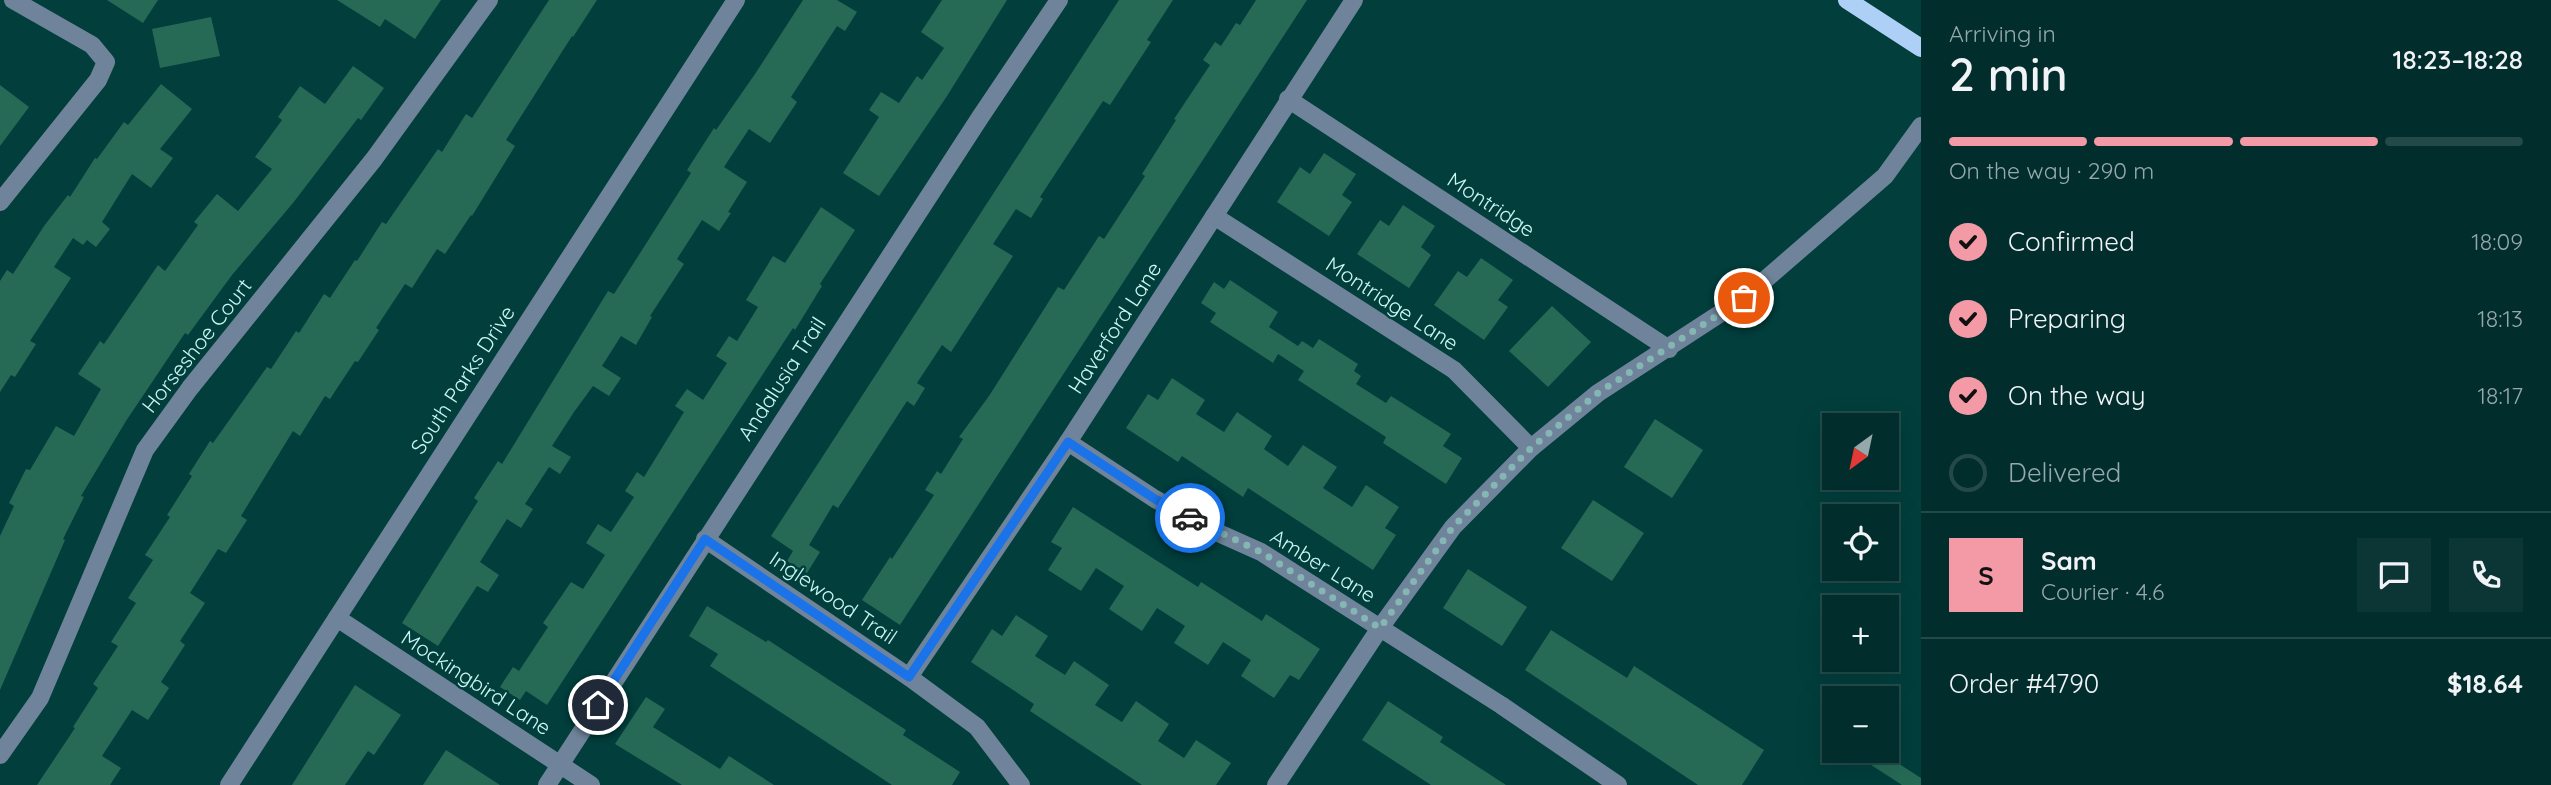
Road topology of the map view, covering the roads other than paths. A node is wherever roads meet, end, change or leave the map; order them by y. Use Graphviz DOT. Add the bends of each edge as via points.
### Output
graph roads {
  1 [pos="13,0"];
  2 [pos="489,0"];
  3 [pos="736,0"];
  4 [pos="1059,0"];
  5 [pos="1354,0"];
  6 [pos="1847,0"];
  7 [pos="1921,48"];
  8 [pos="1288,99"];
  9 [pos="1921,126"];
  10 [pos="0,202"];
  11 [pos="1214,216"];
  12 [pos="1669,349"];
  13 [pos="1068,442"];
  14 [pos="1531,448"];
  15 [pos="705,539"];
  16 [pos="337,618"];
  17 [pos="1380,628"];
  18 [pos="909,677"];
  19 [pos="0,755"];
  20 [pos="560,765"];
  21 [pos="229,785"];
  22 [pos="547,785"];
  23 [pos="591,785"];
  24 [pos="1021,785"];
  25 [pos="1276,785"];
  26 [pos="1618,785"];
  1 -- 10 [label="street" via="92,46 106,62 98,80"];
  2 -- 19 [label="street, Horseshoe Court" via="374,159 145,450 40,698"];
  3 -- 16 [label="street, South Parks Drive"];
  4 -- 15 [label="street, Andalusia Trail"];
  5 -- 8 [label="street, Haverford Lane"];
  6 -- 7 [label="main road"];
  8 -- 11 [label="street, Haverford Lane"];
  8 -- 12 [label="street, Montridge"];
  9 -- 12 [label="street" via="1883,178 1744,298"];
  11 -- 13 [label="street, Haverford Lane"];
  11 -- 14 [label="street, Montridge Lane" via="1454,370"];
  12 -- 14 [label="street" via="1598,393"];
  13 -- 17 [label="street, Amber Lane" via="1155,499 1261,552"];
  13 -- 18 [label="street, Haverford Lane"];
  14 -- 17 [label="street" via="1453,527"];
  15 -- 18 [label="street, Inglewood Trail"];
  15 -- 20 [label="street, Andalusia Trail"];
  16 -- 20 [label="street, Mockingbird Lane"];
  16 -- 21 [label="street, South Parks Drive"];
  17 -- 25 [label="street"];
  17 -- 26 [label="street, Amber Lane"];
  18 -- 24 [label="street, Inglewood Trail" via="977,727"];
  20 -- 22 [label="street, Andalusia Trail"];
  20 -- 23 [label="street, Mockingbird Lane"];
}
